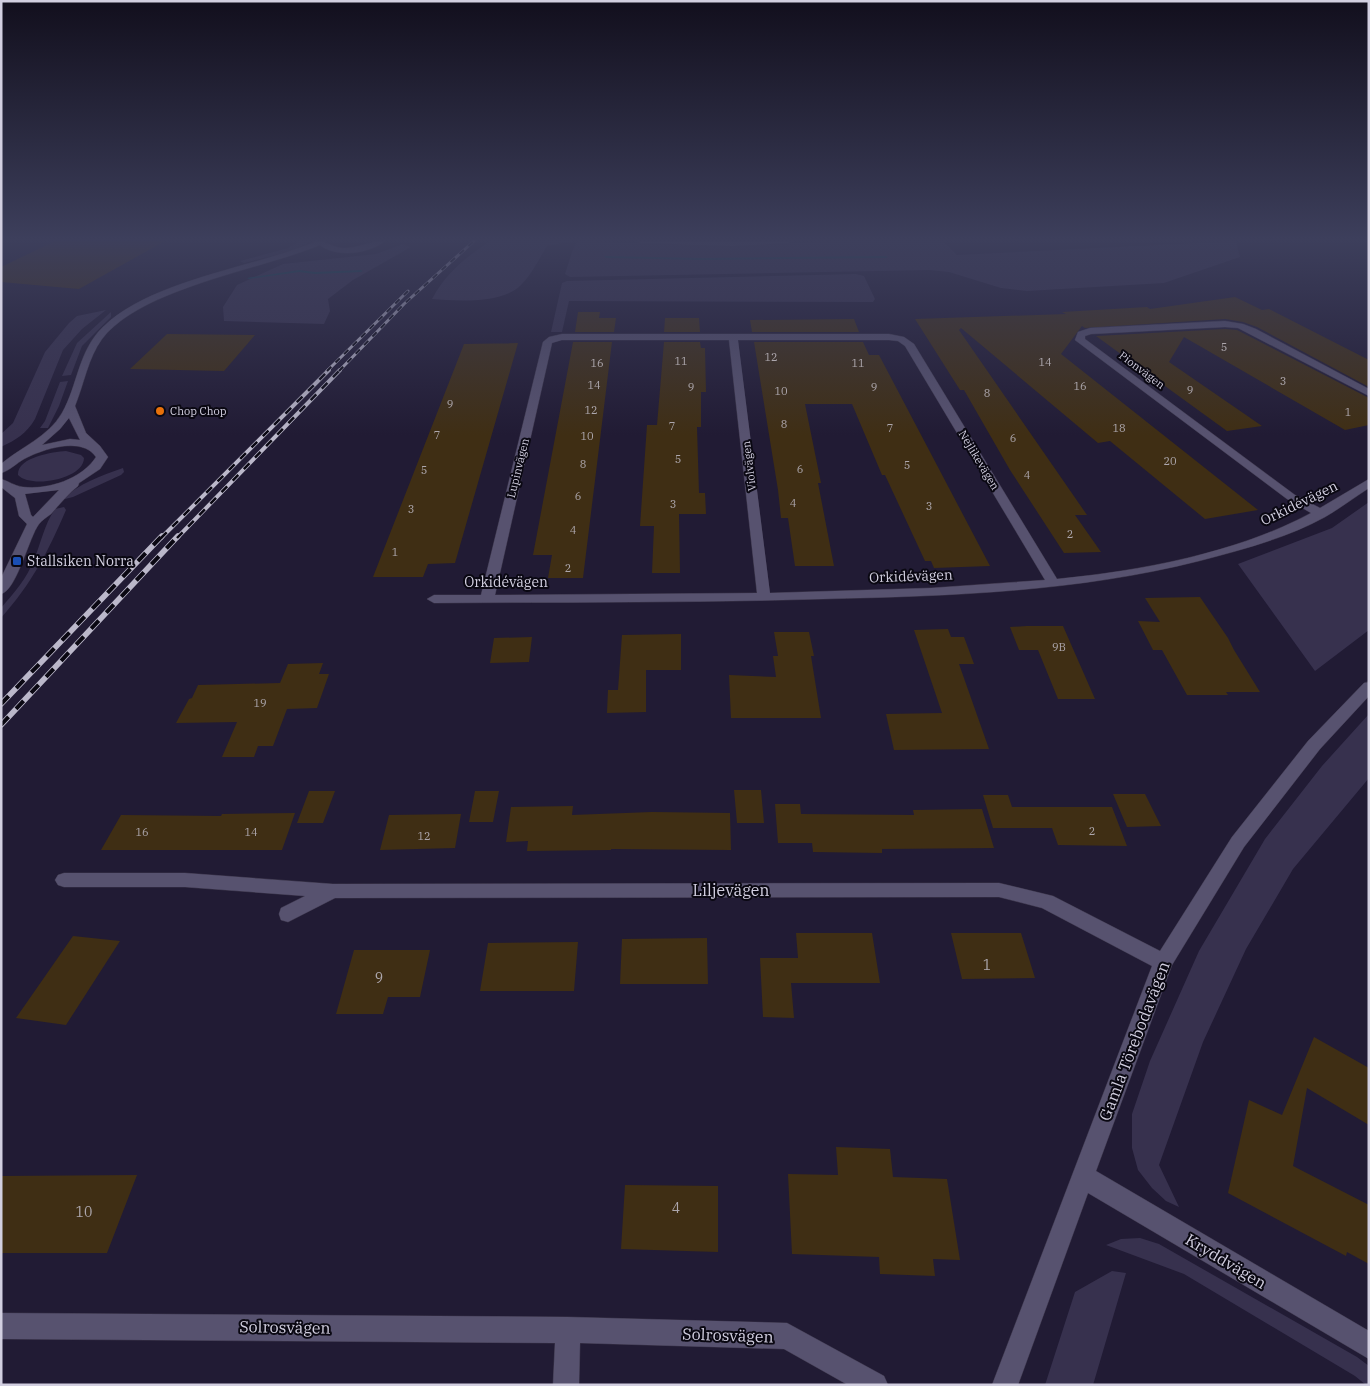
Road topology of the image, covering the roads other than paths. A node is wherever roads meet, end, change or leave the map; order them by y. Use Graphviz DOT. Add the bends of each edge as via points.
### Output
graph roads {
  1 [pos="140,306"];
  2 [pos="733,336"];
  3 [pos="1369,394"];
  4 [pos="71,406"];
  5 [pos="92,446"];
  6 [pos="21,455"];
  7 [pos="1,470"];
  8 [pos="83,477"];
  9 [pos="1369,482"];
  10 [pos="5,485"];
  11 [pos="1322,514"];
  12 [pos="33,523"];
  13 [pos="1054,584"];
  14 [pos="1,590"];
  15 [pos="764,596"];
  16 [pos="434,599"];
  17 [pos="487,599"];
  18 [pos="1369,688"];
  19 [pos="64,880"];
  20 [pos="333,891"];
  21 [pos="288,914"];
  22 [pos="1163,962"];
  23 [pos="1082,1176"];
  24 [pos="1,1326"];
  25 [pos="568,1330"];
  26 [pos="1369,1346"];
  27 [pos="566,1385"];
  28 [pos="875,1385"];
  29 [pos="1005,1385"];
  1 -- 4 [label="street" via="106,329 89,352"];
  2 -- 13 [label="street, Nejlikevägen" via="889,336 909,344"];
  2 -- 15 [label="street, Violvägen"];
  2 -- 17 [label="street, Lupinvägen" via="552,338 548,343"];
  3 -- 11 [label="street, Pionvägen" via="1240,326 1225,324 1080,334 1080,340 1283,492"];
  4 -- 5 [label="street" via="82,438"];
  4 -- 6 [label="street" via="44,440"];
  5 -- 6 [label="street" via="59,445"];
  5 -- 8 [label="street" via="102,457"];
  6 -- 7 [label="street"];
  8 -- 10 [label="street" via="36,490"];
  8 -- 12 [label="street"];
  9 -- 11 [label="street, Orkidévägen"];
  10 -- 12 [label="street" via="21,497 25,516"];
  11 -- 13 [label="street, Orkidévägen" via="1275,535 1170,566"];
  12 -- 14 [label="street" via="18,561"];
  13 -- 15 [label="street, Orkidévägen" via="966,591"];
  15 -- 17 [label="street, Orkidévägen"];
  16 -- 17 [label="street, Orkidévägen"];
  18 -- 22 [label="street, Gamla Törebodavägen" via="1314,745 1238,842"];
  19 -- 20 [label="street" via="195,881"];
  20 -- 21 [label="street, Liljevägen"];
  20 -- 22 [label="street, Liljevägen" via="999,890 1046,901"];
  22 -- 23 [label="street, Gamla Törebodavägen"];
  23 -- 26 [label="street, Kryddvägen"];
  23 -- 29 [label="street, Gamla Törebodavägen"];
  24 -- 25 [label="street, Solrosvägen"];
  25 -- 27 [label="street"];
  25 -- 28 [label="street, Solrosvägen" via="787,1336"];
}
